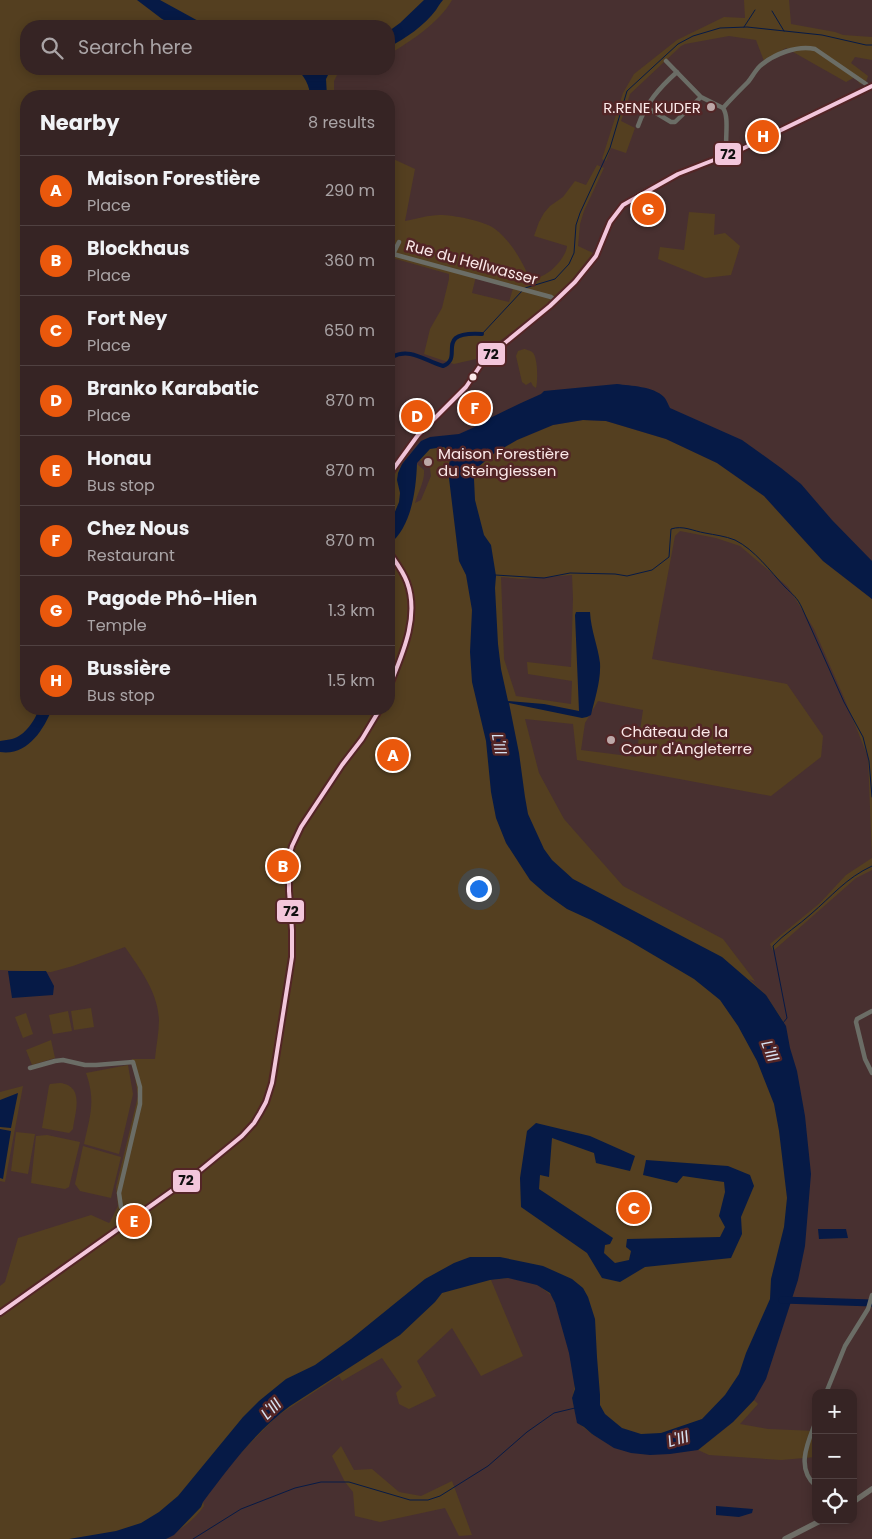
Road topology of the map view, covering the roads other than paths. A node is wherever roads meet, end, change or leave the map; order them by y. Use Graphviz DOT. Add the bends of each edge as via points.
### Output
graph roads {
  1 [pos="666,60"];
  2 [pos="677,72"];
  3 [pos="870,86"];
  4 [pos="701,97"];
  5 [pos="646,107"];
  6 [pos="724,108"];
  7 [pos="638,126"];
  8 [pos="727,154"];
  9 [pos="399,242"];
  10 [pos="395,249"];
  11 [pos="395,255"];
  12 [pos="556,301"];
  13 [pos="395,467"];
  14 [pos="395,563"];
  15 [pos="395,670"];
  16 [pos="377,715"];
  17 [pos="872,1011"];
  18 [pos="30,1068"];
  19 [pos="872,1073"];
  20 [pos="130,1220"];
  21 [pos="872,1294"];
  22 [pos="0,1313"];
  23 [pos="828,1389"];
  24 [pos="812,1433"];
  25 [pos="812,1481"];
  26 [pos="872,1489"];
  27 [pos="857,1499"];
  28 [pos="814,1524"];
  29 [pos="785,1539"];
  1 -- 2 [label="street"];
  2 -- 4 [label="street"];
  2 -- 5 [label="street"];
  3 -- 6 [label="street" via="815,49 797,48 764,64"];
  3 -- 8 [label="main road"];
  4 -- 5 [label="street" via="673,123"];
  4 -- 6 [label="street"];
  5 -- 7 [label="street"];
  6 -- 8 [label="street"];
  8 -- 12 [label="main road" via="678,174 623,205 610,222 592,262"];
  9 -- 10 [label="street, Rue du Hellwasser"];
  11 -- 12 [label="street, Rue du Hellwasser"];
  12 -- 13 [label="main road" via="484,360 466,387 418,435"];
  14 -- 15 [label="main road" via="406,582 412,616"];
  16 -- 20 [label="main road" via="292,846 288,874 292,957 272,1083 266,1102 242,1136 198,1174"];
  17 -- 19 [label="street" via="856,1018 856,1022"];
  18 -- 20 [label="street" via="55,1060 86,1065 133,1062 140,1087 140,1104 119,1193 122,1207"];
  20 -- 22 [label="main road"];
  21 -- 23 [label="street"];
  24 -- 25 [label="street" via="804,1456 806,1474"];
  26 -- 27 [label="main road"];
  28 -- 29 [label="main road"];
}
